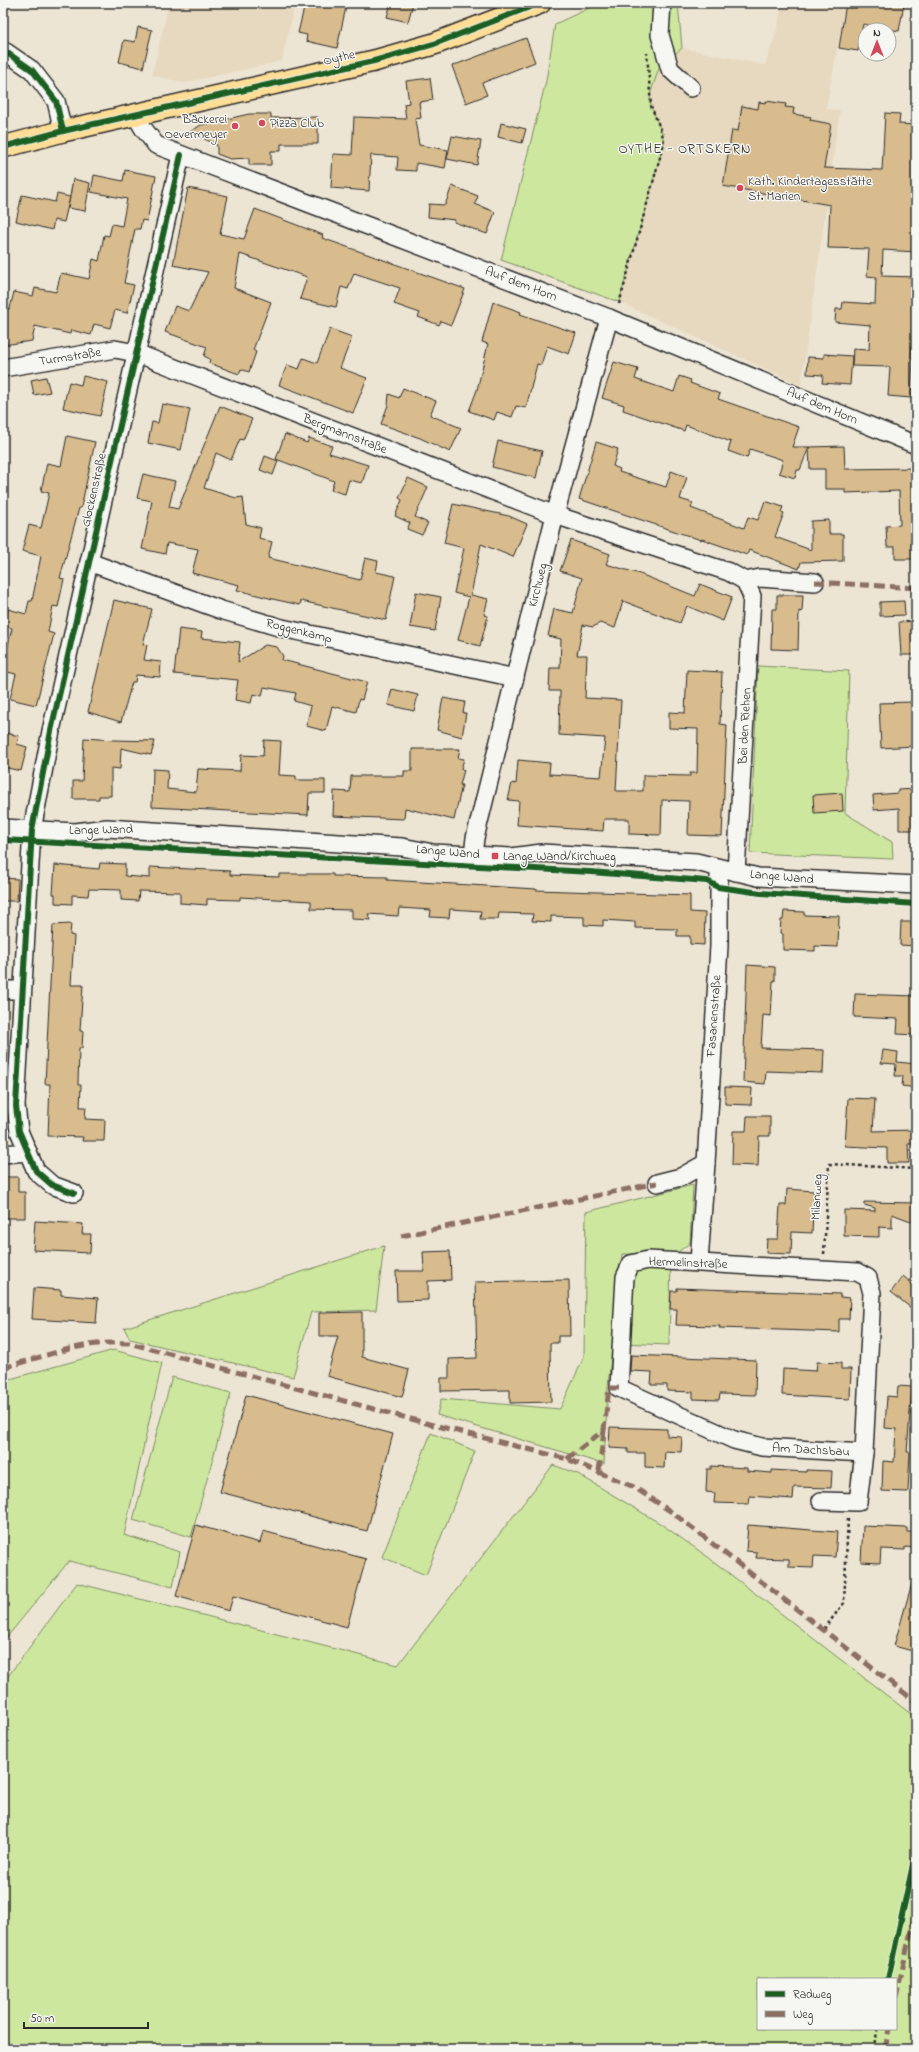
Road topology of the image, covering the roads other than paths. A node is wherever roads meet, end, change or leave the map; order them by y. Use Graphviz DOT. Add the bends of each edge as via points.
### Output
graph roads {
  1 [pos="540,3"];
  2 [pos="662,3"];
  3 [pos="3,50"];
  4 [pos="691,88"];
  5 [pos="136,116"];
  6 [pos="63,131"];
  7 [pos="3,147"];
  8 [pos="181,155"];
  9 [pos="609,318"];
  10 [pos="136,353"];
  11 [pos="3,368"];
  12 [pos="916,445"];
  13 [pos="555,515"];
  14 [pos="89,562"];
  15 [pos="745,581"];
  16 [pos="815,582"];
  17 [pos="515,678"];
  18 [pos="3,828"];
  19 [pos="32,830"];
  20 [pos="473,855"];
  21 [pos="719,868"];
  22 [pos="736,872"];
  23 [pos="916,885"];
  24 [pos="3,990"];
  25 [pos="22,990"];
  26 [pos="28,1152"];
  27 [pos="3,1154"];
  28 [pos="706,1163"];
  29 [pos="656,1183"];
  30 [pos="74,1193"];
  31 [pos="699,1262"];
  32 [pos="868,1278"];
  33 [pos="618,1388"];
  34 [pos="864,1452"];
  35 [pos="821,1501"];
  1 -- 5 [label="main road, Oythe" via="404,53"];
  2 -- 4 [label="street" via="660,36 670,69"];
  3 -- 6 [label="street" via="32,70 56,101"];
  5 -- 6 [label="main road, Oythe"];
  5 -- 8 [label="street, Auf dem Horn" via="156,145"];
  6 -- 7 [label="main road, Oythe"];
  8 -- 9 [label="street, Auf dem Horn"];
  8 -- 10 [label="street, Glockenstraße"];
  9 -- 12 [label="street, Auf dem Horn"];
  9 -- 13 [label="street, Kirchweg"];
  10 -- 11 [label="street, Turmstraße" via="115,349"];
  10 -- 13 [label="street, Bergmannstraße"];
  10 -- 14 [label="street, Glockenstraße"];
  13 -- 15 [label="street" via="729,572"];
  13 -- 17 [label="street, Kirchweg"];
  14 -- 17 [label="street, Roggenkamp" via="221,610 282,628"];
  14 -- 19 [label="street, Glockenstraße" via="51,731"];
  15 -- 16 [label="street" via="760,578"];
  15 -- 22 [label="street, Bei den Riehen" via="752,596 752,603"];
  17 -- 20 [label="street, Kirchweg"];
  18 -- 19 [label="street, Lange Wand"];
  19 -- 20 [label="street, Lange Wand" via="75,832 107,828 402,847 433,853"];
  19 -- 25 [label="street"];
  20 -- 21 [label="street, Lange Wand" via="511,856 542,853 696,862"];
  21 -- 22 [label="street, Lange Wand"];
  21 -- 28 [label="street, Fasanenstraße" via="719,946"];
  22 -- 23 [label="street, Lange Wand" via="758,877"];
  24 -- 25 [label="street"];
  25 -- 26 [label="street" via="16,1106 19,1131"];
  26 -- 27 [label="street"];
  26 -- 30 [label="street" via="36,1171 52,1185"];
  28 -- 29 [label="street" via="681,1177"];
  28 -- 31 [label="street, Fasanenstraße"];
  31 -- 32 [label="street, Hermelinstraße" via="857,1272"];
  31 -- 33 [label="street, Hermelinstraße" via="648,1260 631,1264 625,1277"];
  32 -- 34 [label="street, Am Dachsbau" via="872,1293"];
  33 -- 34 [label="street, Am Dachsbau" via="734,1440 762,1447"];
  34 -- 35 [label="street" via="858,1502"];
}
